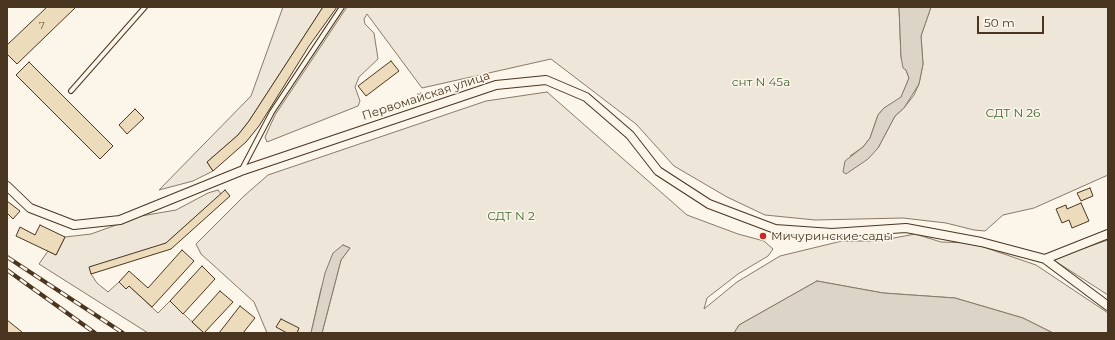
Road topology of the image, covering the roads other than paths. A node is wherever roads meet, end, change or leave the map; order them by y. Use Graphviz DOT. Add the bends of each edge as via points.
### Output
graph roads {
  1 [pos="145,7"];
  2 [pos="342,7"];
  3 [pos="71,91"];
  4 [pos="241,171"];
  5 [pos="7,186"];
  6 [pos="1108,234"];
  7 [pos="1045,259"];
  8 [pos="1108,306"];
  1 -- 3 [label="lane"];
  2 -- 4 [label="lane" via="272,112"];
  4 -- 5 [label="street, Первомайская улица" via="120,220 74,225 30,208"];
  4 -- 7 [label="street, Первомайская улица" via="496,85 546,80 586,97 630,135 658,171 709,204 775,229 832,233 906,228 981,242"];
  6 -- 7 [label="street"];
  7 -- 8 [label="street, Первомайская улица"];
}
